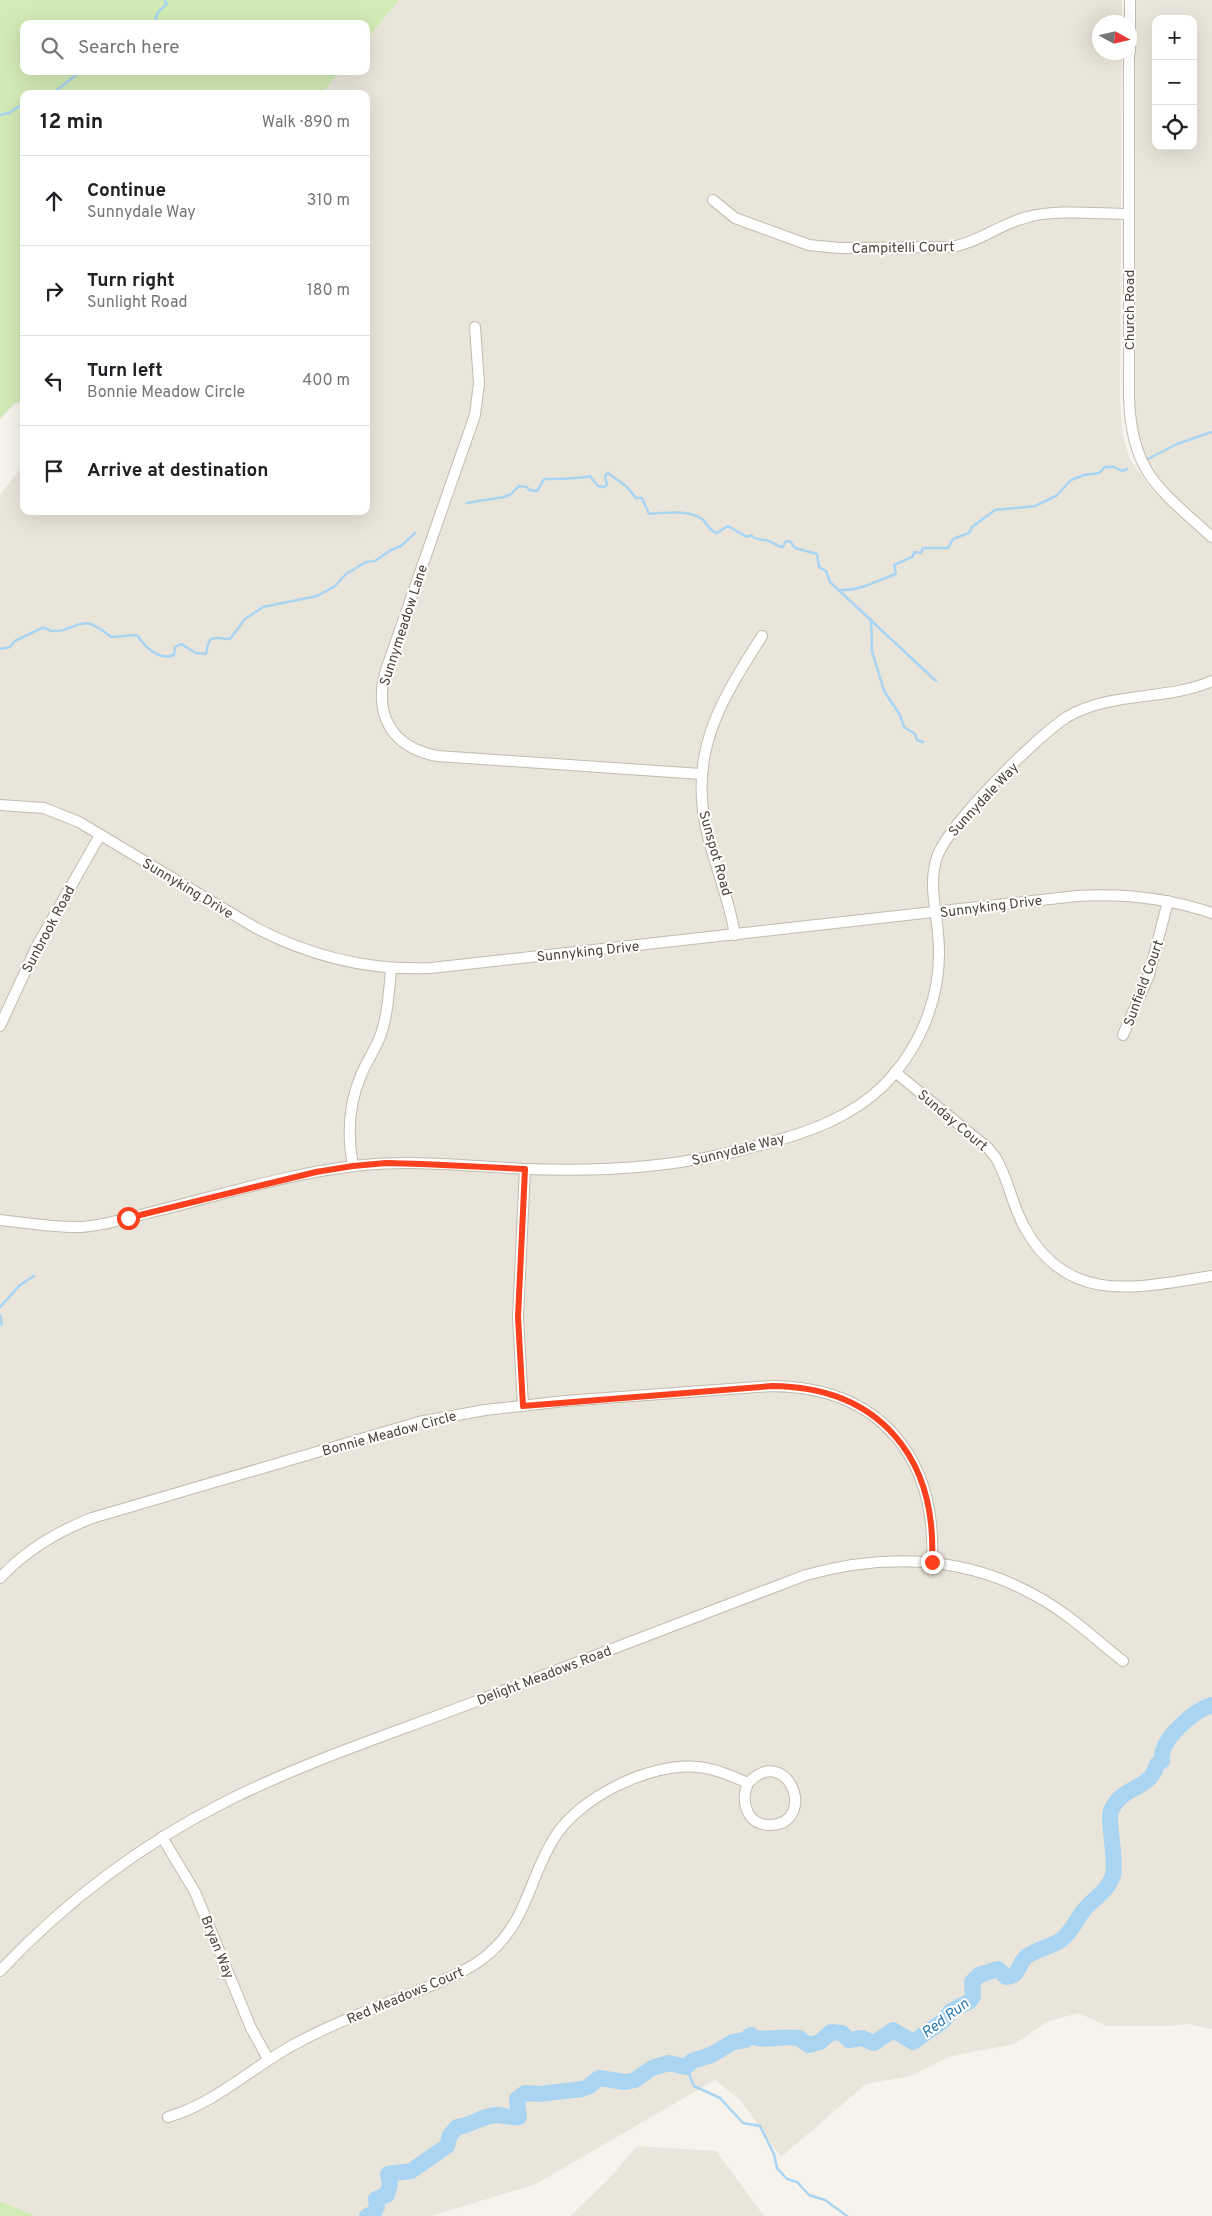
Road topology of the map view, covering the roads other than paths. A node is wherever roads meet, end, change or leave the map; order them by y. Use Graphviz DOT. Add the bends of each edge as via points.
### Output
graph roads {
  1 [pos="1130,0"];
  2 [pos="1130,15"];
  3 [pos="1130,60"];
  4 [pos="713,200"];
  5 [pos="1129,214"];
  6 [pos="475,327"];
  7 [pos="1212,537"];
  8 [pos="762,636"];
  9 [pos="1212,681"];
  10 [pos="701,774"];
  11 [pos="0,805"];
  12 [pos="100,835"];
  13 [pos="1168,901"];
  14 [pos="935,912"];
  15 [pos="1212,913"];
  16 [pos="735,934"];
  17 [pos="391,969"];
  18 [pos="0,1026"];
  19 [pos="1123,1035"];
  20 [pos="895,1072"];
  21 [pos="353,1166"];
  22 [pos="525,1169"];
  23 [pos="0,1220"];
  24 [pos="1212,1276"];
  25 [pos="523,1406"];
  26 [pos="932,1562"];
  27 [pos="0,1578"];
  28 [pos="1123,1661"];
  29 [pos="748,1783"];
  30 [pos="162,1837"];
  31 [pos="0,1971"];
  32 [pos="268,2060"];
  33 [pos="168,2116"];
  1 -- 2 [label="street, Church Road"];
  3 -- 5 [label="street, Church Road"];
  4 -- 5 [label="street, Campitelli Court" via="735,218 801,242 839,248 952,247 1034,215"];
  5 -- 7 [label="street, Church Road" via="1128,397 1132,439 1153,482"];
  6 -- 10 [label="street, Sunnymeadow Lane" via="479,383 475,415 386,670 381,702 386,720 405,745 437,756"];
  8 -- 10 [label="street, Sunspot Road" via="722,701 709,735"];
  9 -- 14 [label="street, Sunnydale Way" via="1185,691 1095,705 1050,730 947,836 933,875"];
  10 -- 16 [label="street, Sunspot Road" via="706,828 730,905"];
  11 -- 12 [label="street, Sunnyking Drive" via="55,811"];
  12 -- 17 [label="street, Sunnyking Drive" via="282,942 336,960"];
  12 -- 18 [label="street, Sunbrook Road" via="41,938"];
  13 -- 14 [label="street, Sunnyking Drive" via="1094,895"];
  13 -- 15 [label="street, Sunnyking Drive"];
  13 -- 19 [label="street, Sunfield Court" via="1152,967"];
  14 -- 16 [label="street, Sunnyking Drive"];
  14 -- 20 [label="street, Sunnydale Way" via="939,964 932,1002 918,1039"];
  16 -- 17 [label="street, Sunnyking Drive" via="432,968"];
  17 -- 21 [label="street" via="387,1012 381,1034 361,1074 350,1109 349,1142"];
  20 -- 22 [label="street, Sunnydale Way" via="871,1097 840,1116 804,1132 741,1151 652,1167"];
  20 -- 24 [label="street, Sunday Court" via="988,1148 996,1158 1024,1228 1042,1252 1059,1267 1091,1283 1125,1288"];
  21 -- 22 [label="street, Sunnydale Way" via="386,1163"];
  21 -- 23 [label="street, Sunnydale Way" via="86,1226"];
  22 -- 25 [label="street" via="518,1317"];
  25 -- 26 [label="street, Bonnie Meadow Circle" via="772,1386 802,1387 838,1396 881,1422 914,1463 930,1507"];
  25 -- 27 [label="street, Bonnie Meadow Circle" via="419,1422 92,1518 42,1542"];
  26 -- 28 [label="street, Delight Meadows Road" via="985,1574 1026,1590 1068,1617"];
  26 -- 30 [label="street, Delight Meadows Road" via="886,1560 806,1575 304,1767 226,1802"];
  29 -- 29 [label="street" via="762,1773 784,1776 796,1795 792,1812 779,1823 771,1825 752,1818 744,1802"];
  29 -- 32 [label="street, Red Meadows Court" via="715,1770 684,1766 654,1772 600,1795 582,1807 560,1829 545,1855 519,1918 500,1944 486,1956 454,1976 321,2031"];
  30 -- 31 [label="street, Delight Meadows Road" via="70,1904"];
  30 -- 32 [label="street, Bryan Way" via="194,1892 251,2028"];
  32 -- 33 [label="street, Red Meadows Court" via="202,2104"];
}
